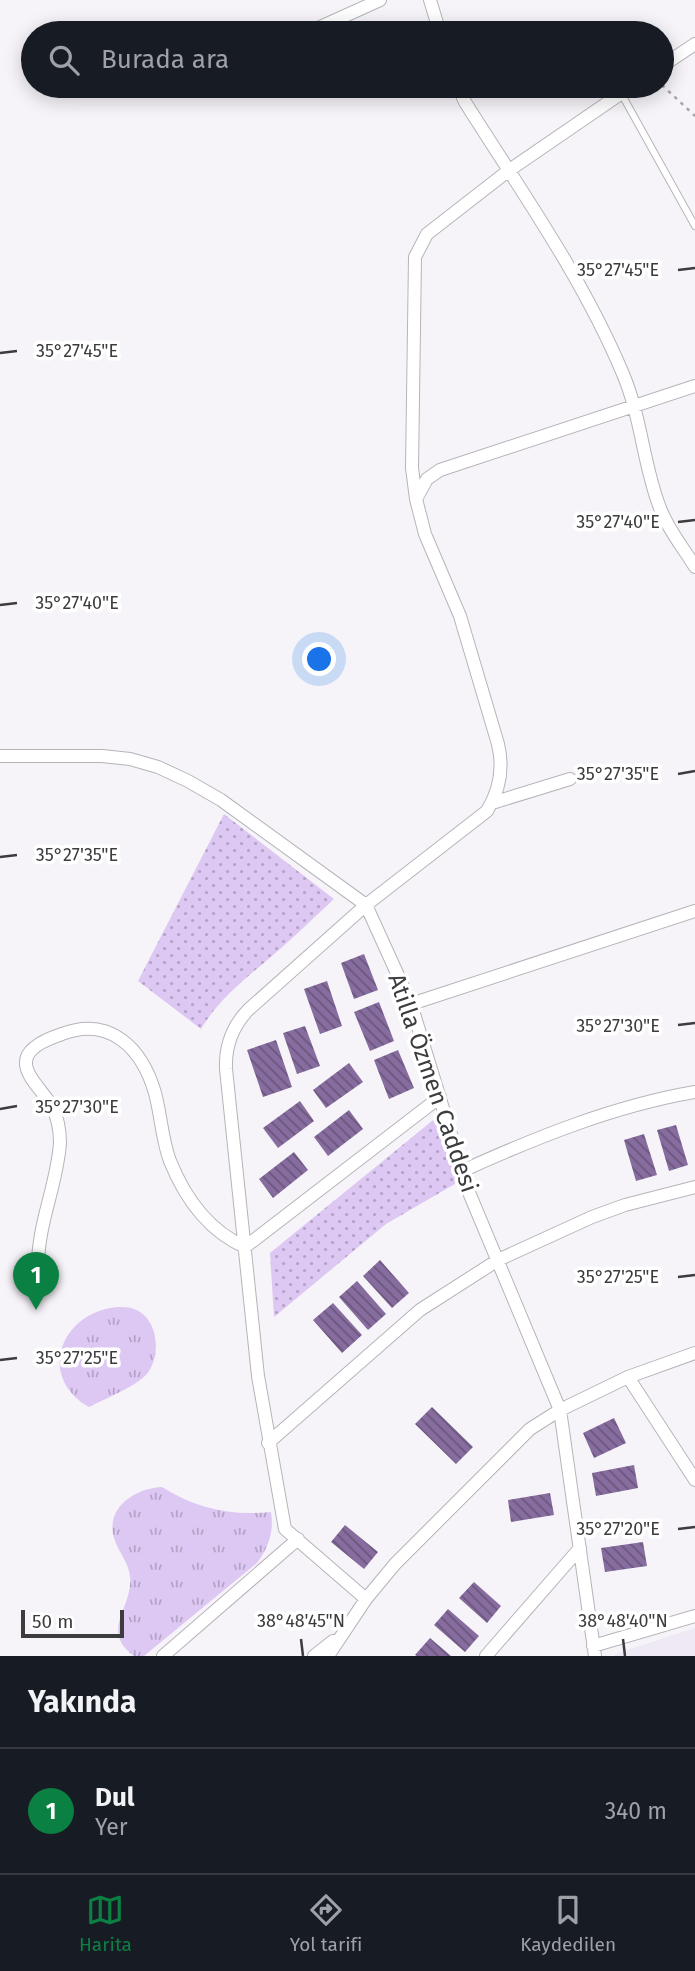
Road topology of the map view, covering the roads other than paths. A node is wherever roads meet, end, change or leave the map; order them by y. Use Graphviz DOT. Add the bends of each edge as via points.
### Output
graph roads {
  1 [pos="380,0"];
  2 [pos="430,0"];
  3 [pos="334,21"];
  4 [pos="436,21"];
  5 [pos="695,44"];
  6 [pos="674,58"];
  7 [pos="463,98"];
  8 [pos="613,98"];
  9 [pos="631,98"];
  10 [pos="508,171"];
  11 [pos="695,226"];
  12 [pos="695,386"];
  13 [pos="636,407"];
  14 [pos="416,499"];
  15 [pos="695,568"];
  16 [pos="0,756"];
  17 [pos="570,779"];
  18 [pos="492,803"];
  19 [pos="366,905"];
  20 [pos="695,911"];
  21 [pos="411,1004"];
  22 [pos="695,1092"];
  23 [pos="440,1097"];
  24 [pos="462,1171"];
  25 [pos="695,1187"];
  26 [pos="245,1247"];
  27 [pos="498,1260"];
  28 [pos="37,1269"];
  29 [pos="695,1353"];
  30 [pos="628,1377"];
  31 [pos="560,1410"];
  32 [pos="268,1443"];
  33 [pos="695,1480"];
  34 [pos="298,1539"];
  35 [pos="580,1548"];
  36 [pos="366,1600"];
  37 [pos="695,1616"];
  38 [pos="344,1632"];
  39 [pos="594,1651"];
  40 [pos="163,1656"];
  41 [pos="314,1656"];
  42 [pos="328,1656"];
  43 [pos="486,1656"];
  1 -- 3 [label="street"];
  2 -- 4 [label="street"];
  5 -- 6 [label="street"];
  7 -- 10 [label="street"];
  8 -- 10 [label="street"];
  9 -- 11 [label="lane"];
  10 -- 13 [label="street" via="592,309"];
  10 -- 14 [label="street" via="427,234 415,257 412,468"];
  12 -- 13 [label="street"];
  13 -- 14 [label="street" via="440,470 426,479"];
  13 -- 15 [label="street" via="659,508"];
  14 -- 18 [label="street" via="425,534 460,616 501,754 501,776"];
  16 -- 19 [label="street, Atilla Özmen Caddesi" via="102,755 158,768 221,800"];
  17 -- 18 [label="street"];
  18 -- 19 [label="street"];
  19 -- 21 [label="street, Atilla Özmen Caddesi"];
  19 -- 26 [label="street" via="248,1010 231,1034 225,1057"];
  20 -- 21 [label="street"];
  21 -- 23 [label="street, Atilla Özmen Caddesi"];
  22 -- 24 [label="street" via="590,1119"];
  23 -- 24 [label="street, Atilla Özmen Caddesi"];
  23 -- 26 [label="street"];
  24 -- 27 [label="street, Atilla Özmen Caddesi"];
  25 -- 27 [label="street" via="592,1217"];
  26 -- 28 [label="street" via="215,1228 181,1184 169,1157 152,1083 137,1057 109,1031 80,1028 45,1041 29,1052 26,1061 52,1105 60,1130 54,1180 39,1235"];
  26 -- 32 [label="street"];
  27 -- 31 [label="street, Atilla Özmen Caddesi"];
  27 -- 32 [label="street" via="420,1310"];
  29 -- 30 [label="street"];
  30 -- 31 [label="street"];
  30 -- 33 [label="street"];
  31 -- 35 [label="street, Atilla Özmen Caddesi"];
  31 -- 36 [label="street" via="530,1429"];
  32 -- 34 [label="street" via="285,1529"];
  34 -- 36 [label="street"];
  34 -- 40 [label="street"];
  35 -- 39 [label="street, Atilla Özmen Caddesi"];
  35 -- 43 [label="street"];
  36 -- 38 [label="street"];
  37 -- 39 [label="street"];
  38 -- 41 [label="street"];
  38 -- 42 [label="street"];
}
